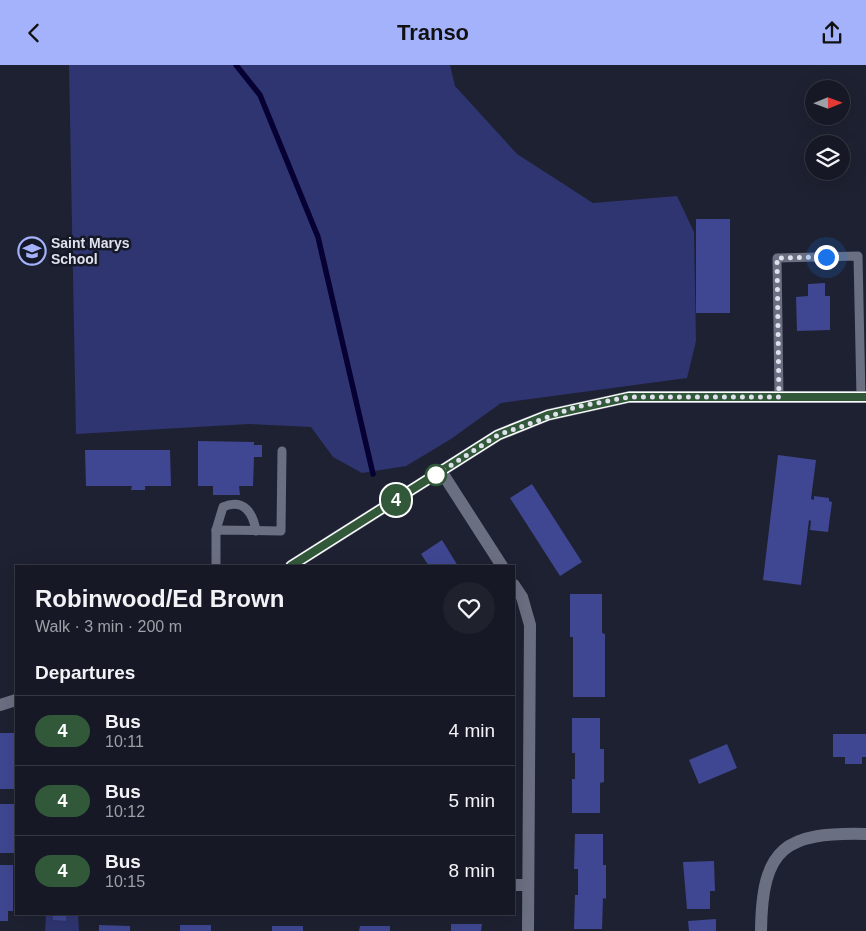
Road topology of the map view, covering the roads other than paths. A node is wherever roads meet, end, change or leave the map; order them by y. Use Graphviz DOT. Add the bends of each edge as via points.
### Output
graph roads {
  1 [pos="779,397"];
  2 [pos="863,397"];
  3 [pos="282,451"];
  4 [pos="441,471"];
  5 [pos="216,530"];
  6 [pos="256,531"];
  7 [pos="216,565"];
  8 [pos="294,565"];
  9 [pos="501,565"];
  10 [pos="515,586"];
  11 [pos="15,700"];
  12 [pos="0,705"];
  13 [pos="866,834"];
  14 [pos="515,885"];
  15 [pos="528,885"];
  16 [pos="528,931"];
  17 [pos="761,931"];
  1 -- 2 [label="street"];
  1 -- 2 [label="lane" via="777,258 858,256"];
  1 -- 4 [label="street" via="629,397 603,401 548,415 498,435"];
  3 -- 6 [label="lane" via="280,531"];
  4 -- 8 [label="street"];
  4 -- 9 [label="street"];
  5 -- 6 [label="lane"];
  5 -- 6 [label="lane" via="224,507 231,504 246,508 254,516"];
  5 -- 7 [label="lane"];
  10 -- 15 [label="street" via="522,597 530,625"];
  11 -- 12 [label="street"];
  13 -- 17 [label="street" via="815,835 802,839 780,855 768,872 762,890"];
  14 -- 15 [label="street"];
  15 -- 16 [label="street"];
}
